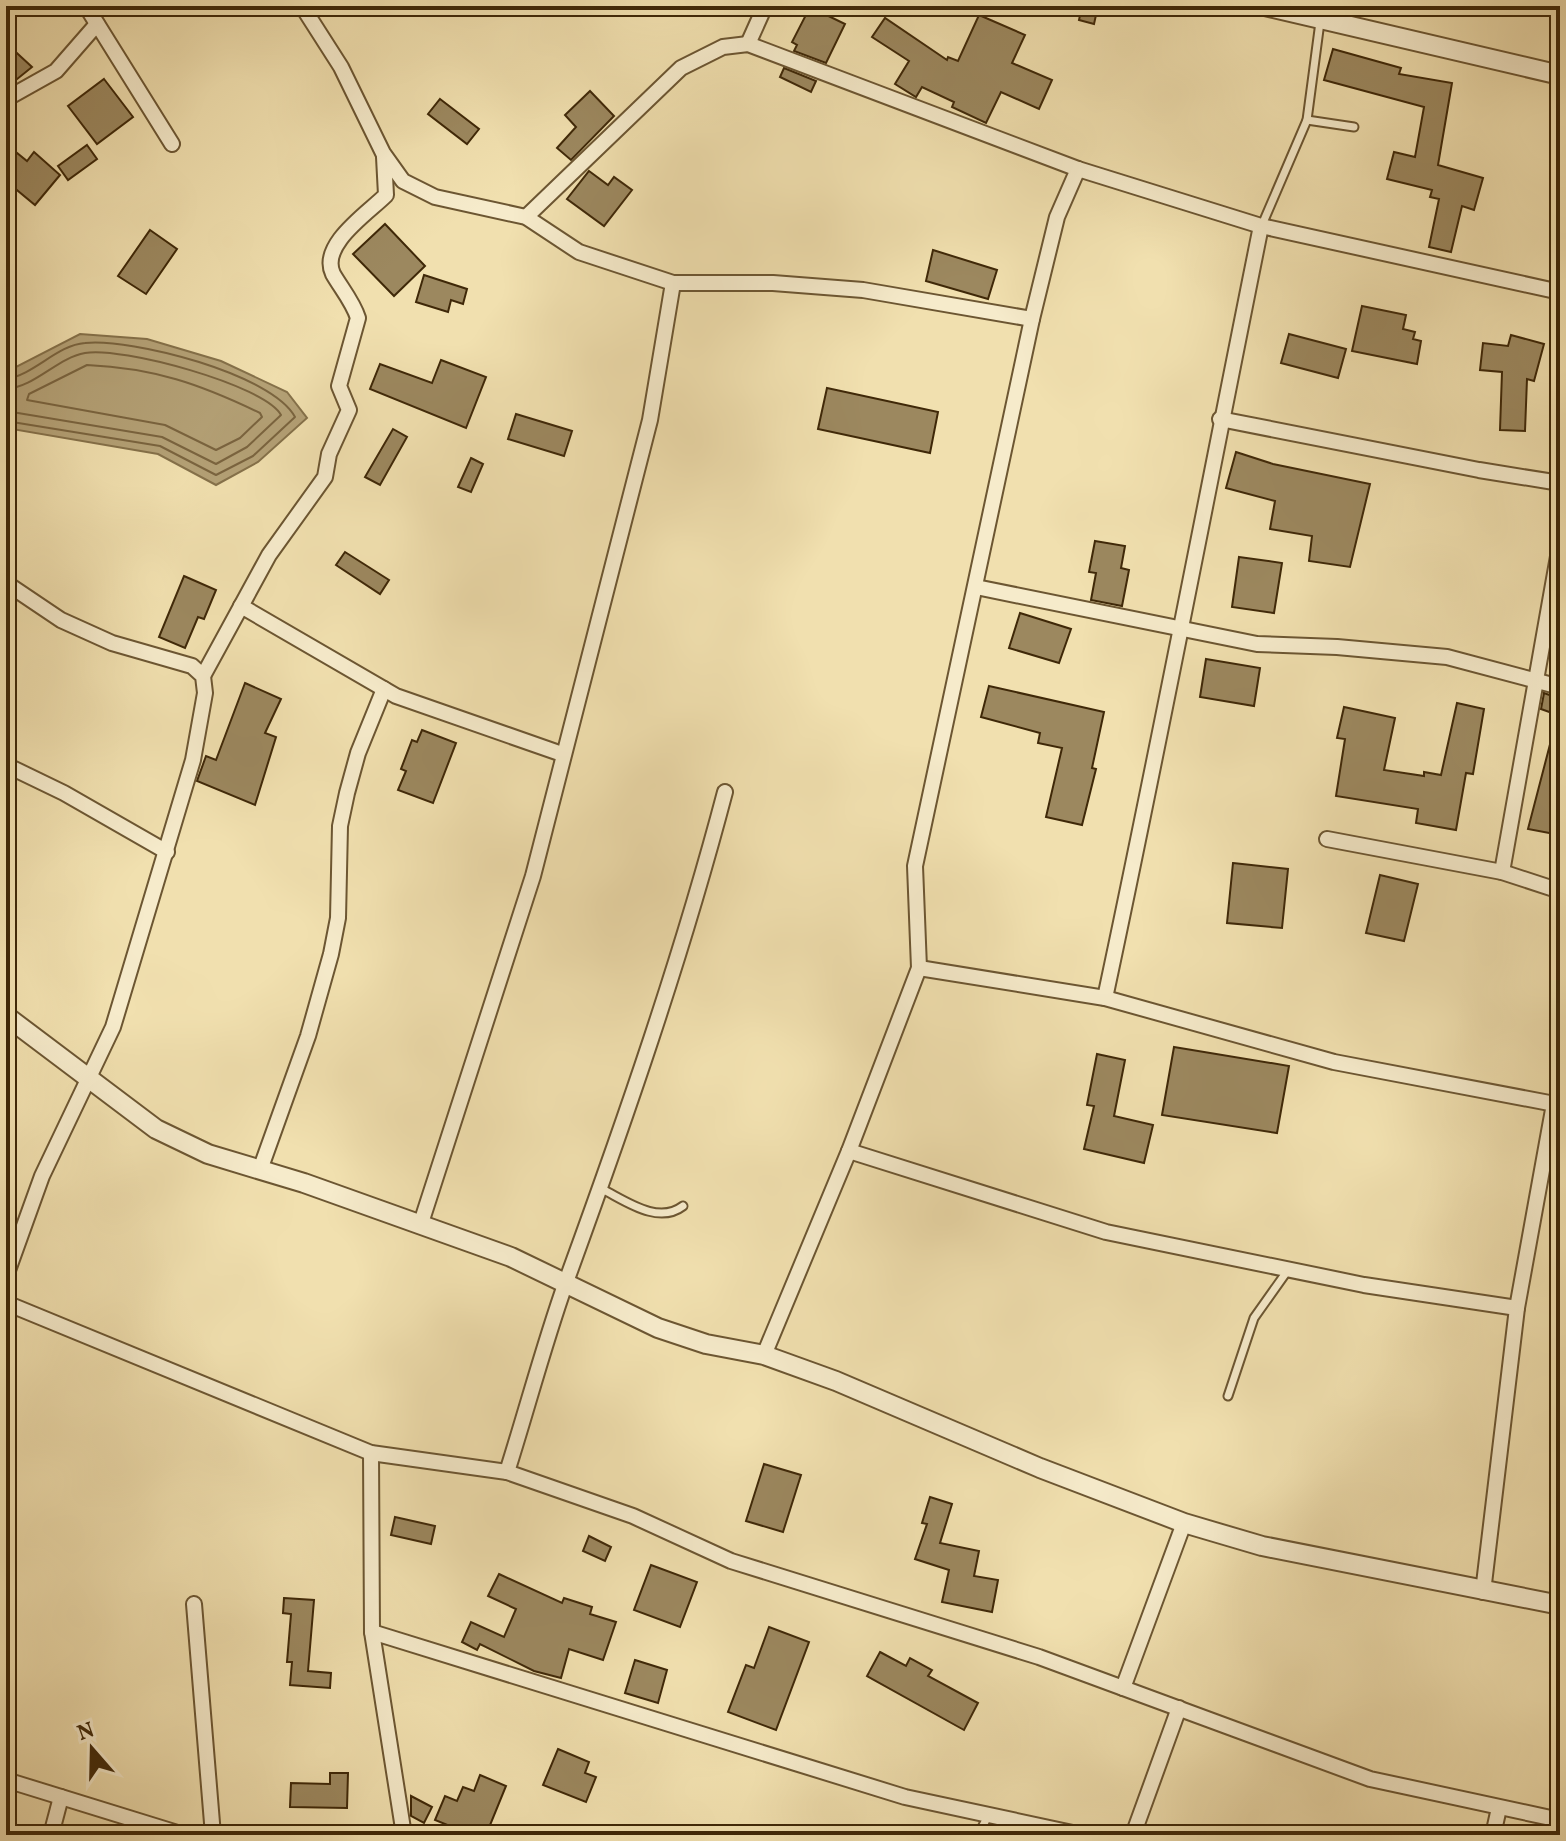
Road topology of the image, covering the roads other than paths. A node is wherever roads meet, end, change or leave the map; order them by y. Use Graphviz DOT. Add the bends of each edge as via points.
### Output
graph roads {
  1 [pos="86,6"];
  2 [pos="302,6"];
  3 [pos="765,6"];
  4 [pos="1265,6"];
  5 [pos="1320,14"];
  6 [pos="97,24"];
  7 [pos="748,44"];
  8 [pos="1560,75"];
  9 [pos="6,99"];
  10 [pos="1307,120"];
  11 [pos="1354,127"];
  12 [pos="172,144"];
  13 [pos="383,153"];
  14 [pos="1078,169"];
  15 [pos="526,217"];
  16 [pos="1261,226"];
  17 [pos="673,283"];
  18 [pos="1560,292"];
  19 [pos="1032,319"];
  20 [pos="1220,419"];
  21 [pos="1560,483"];
  22 [pos="1560,545"];
  23 [pos="6,583"];
  24 [pos="976,587"];
  25 [pos="241,606"];
  26 [pos="1183,630"];
  27 [pos="203,676"];
  28 [pos="1538,682"];
  29 [pos="1560,687"];
  30 [pos="384,689"];
  31 [pos="562,754"];
  32 [pos="6,765"];
  33 [pos="725,792"];
  34 [pos="1327,839"];
  35 [pos="167,852"];
  36 [pos="1502,872"];
  37 [pos="1560,891"];
  38 [pos="919,968"];
  39 [pos="1105,998"];
  40 [pos="6,1016"];
  41 [pos="89,1080"];
  42 [pos="1557,1105"];
  43 [pos="849,1151"];
  44 [pos="260,1170"];
  45 [pos="602,1189"];
  46 [pos="683,1206"];
  47 [pos="421,1223"];
  48 [pos="1288,1270"];
  49 [pos="6,1276"];
  50 [pos="566,1283"];
  51 [pos="6,1303"];
  52 [pos="1517,1308"];
  53 [pos="764,1355"];
  54 [pos="1228,1396"];
  55 [pos="371,1453"];
  56 [pos="507,1472"];
  57 [pos="1184,1523"];
  58 [pos="1483,1592"];
  59 [pos="194,1604"];
  60 [pos="1560,1605"];
  61 [pos="372,1632"];
  62 [pos="1123,1688"];
  63 [pos="1179,1708"];
  64 [pos="6,1780"];
  65 [pos="61,1797"];
  66 [pos="1499,1808"];
  67 [pos="988,1816"];
  68 [pos="1560,1820"];
  69 [pos="51,1835"];
  70 [pos="184,1835"];
  71 [pos="213,1835"];
  72 [pos="404,1835"];
  73 [pos="978,1835"];
  74 [pos="1082,1835"];
  75 [pos="1133,1835"];
  76 [pos="1493,1835"];
  1 -- 6 [label="street"];
  2 -- 13 [label="street" via="341,67"];
  3 -- 7 [label="street"];
  4 -- 5 [label="street"];
  5 -- 8 [label="street"];
  5 -- 10 [label="lane"];
  6 -- 9 [label="street" via="56,71"];
  6 -- 12 [label="street"];
  7 -- 14 [label="street"];
  7 -- 15 [label="street" via="723,47 681,68"];
  10 -- 11 [label="lane"];
  10 -- 16 [label="lane"];
  13 -- 15 [label="street" via="403,181 435,197"];
  13 -- 25 [label="street" via="386,195 344,236 329,265 358,318 339,386 349,410 325,477 269,555"];
  14 -- 16 [label="street"];
  14 -- 19 [label="street" via="1057,217"];
  15 -- 17 [label="street" via="579,252"];
  16 -- 18 [label="street"];
  16 -- 20 [label="street"];
  17 -- 19 [label="street" via="863,290"];
  17 -- 31 [label="street" via="650,420"];
  19 -- 24 [label="street"];
  20 -- 21 [label="street"];
  20 -- 26 [label="street"];
  22 -- 28 [label="street"];
  23 -- 27 [label="street" via="61,620 138,653 192,666"];
  24 -- 26 [label="street"];
  24 -- 38 [label="street" via="915,866"];
  25 -- 27 [label="street"];
  25 -- 30 [label="street"];
  26 -- 28 [label="street" via="1257,644 1447,657"];
  26 -- 39 [label="street"];
  27 -- 35 [label="street" via="193,760"];
  28 -- 29 [label="street"];
  28 -- 36 [label="street"];
  30 -- 31 [label="street"];
  30 -- 44 [label="street" via="358,753 340,826 338,918 331,954"];
  31 -- 47 [label="street" via="533,876"];
  32 -- 35 [label="street"];
  33 -- 45 [label="street" via="671,985"];
  34 -- 36 [label="street"];
  35 -- 41 [label="street" via="113,1027"];
  36 -- 37 [label="street"];
  38 -- 39 [label="street"];
  38 -- 43 [label="street"];
  39 -- 42 [label="street" via="1334,1062"];
  40 -- 41 [label="street"];
  41 -- 44 [label="street" via="156,1129 208,1154"];
  41 -- 49 [label="street" via="42,1176"];
  42 -- 52 [label="street"];
  43 -- 48 [label="street" via="1106,1232"];
  43 -- 53 [label="street"];
  44 -- 47 [label="street"];
  45 -- 46 [label="lane" via="651,1212 675,1212"];
  45 -- 50 [label="street"];
  47 -- 50 [label="street"];
  48 -- 52 [label="street"];
  48 -- 54 [label="lane" via="1254,1318"];
  50 -- 53 [label="street" via="658,1328"];
  50 -- 56 [label="street"];
  51 -- 55 [label="street"];
  52 -- 58 [label="street"];
  53 -- 57 [label="street"];
  55 -- 56 [label="street"];
  55 -- 61 [label="street"];
  56 -- 62 [label="street" via="633,1516 731,1561"];
  57 -- 58 [label="street" via="1262,1546"];
  57 -- 62 [label="street"];
  58 -- 60 [label="street"];
  59 -- 71 [label="street"];
  61 -- 67 [label="street" via="905,1797"];
  61 -- 72 [label="street"];
  62 -- 63 [label="street"];
  63 -- 66 [label="street" via="1370,1779"];
  63 -- 75 [label="street"];
  64 -- 65 [label="street"];
  65 -- 69 [label="street"];
  65 -- 70 [label="street"];
  66 -- 68 [label="street"];
  66 -- 76 [label="street"];
  67 -- 73 [label="lane"];
  67 -- 74 [label="street"];
}
